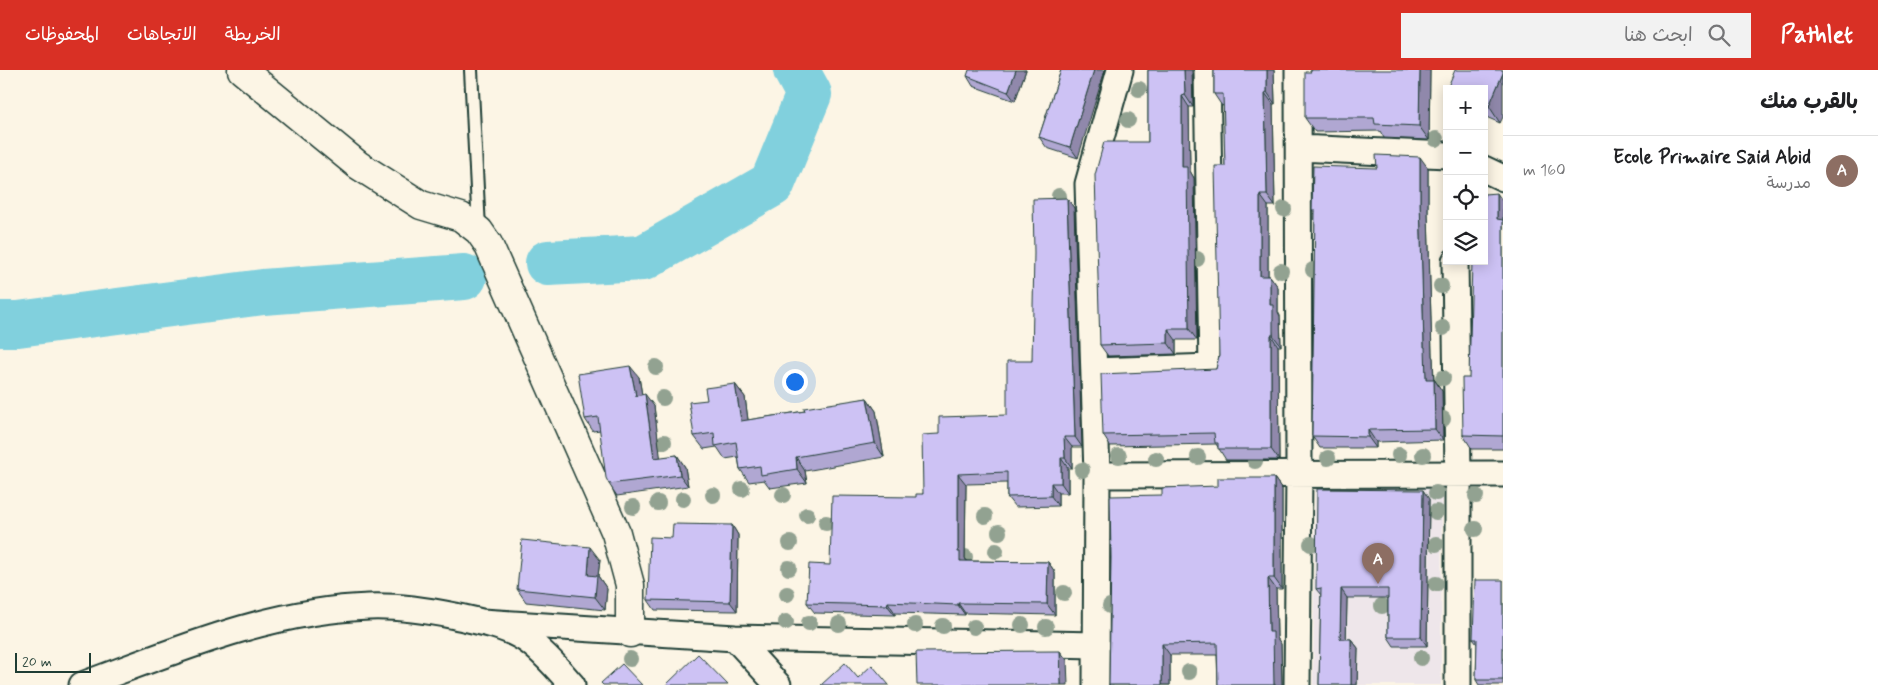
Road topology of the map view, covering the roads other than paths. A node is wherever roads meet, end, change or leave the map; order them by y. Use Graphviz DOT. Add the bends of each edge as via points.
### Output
graph roads {
  1 [pos="242,70"];
  2 [pos="471,70"];
  3 [pos="1120,70"];
  4 [pos="1207,70"];
  5 [pos="1298,70"];
  6 [pos="1299,148"];
  7 [pos="1443,155"];
  8 [pos="1488,171"];
  9 [pos="1503,178"];
  10 [pos="484,238"];
  11 [pos="1455,265"];
  12 [pos="1094,371"];
  13 [pos="1299,474"];
  14 [pos="1458,474"];
  15 [pos="1503,474"];
  16 [pos="1097,475"];
  17 [pos="482,622"];
  18 [pos="630,632"];
  19 [pos="735,638"];
  20 [pos="1097,645"];
  21 [pos="82,685"];
  22 [pos="572,685"];
  23 [pos="778,685"];
  24 [pos="1096,685"];
  25 [pos="1297,685"];
  26 [pos="1458,685"];
  1 -- 10 [label="street" via="358,165 421,205 461,217"];
  2 -- 10 [label="lane"];
  3 -- 12 [label="street" via="1088,184"];
  4 -- 12 [label="street" via="1212,368"];
  5 -- 6 [label="street"];
  6 -- 7 [label="street"];
  6 -- 13 [label="street"];
  8 -- 9 [label="street"];
  10 -- 18 [label="street" via="616,533 630,584"];
  11 -- 14 [label="street"];
  12 -- 16 [label="street"];
  13 -- 14 [label="street"];
  13 -- 16 [label="street"];
  13 -- 25 [label="street"];
  14 -- 15 [label="street"];
  14 -- 26 [label="street"];
  16 -- 20 [label="street"];
  17 -- 18 [label="street"];
  17 -- 21 [label="street" via="437,613 370,607 298,615 208,639"];
  17 -- 22 [label="street" via="521,636"];
  18 -- 19 [label="street"];
  19 -- 20 [label="street"];
  19 -- 23 [label="street"];
  20 -- 24 [label="street"];
}
